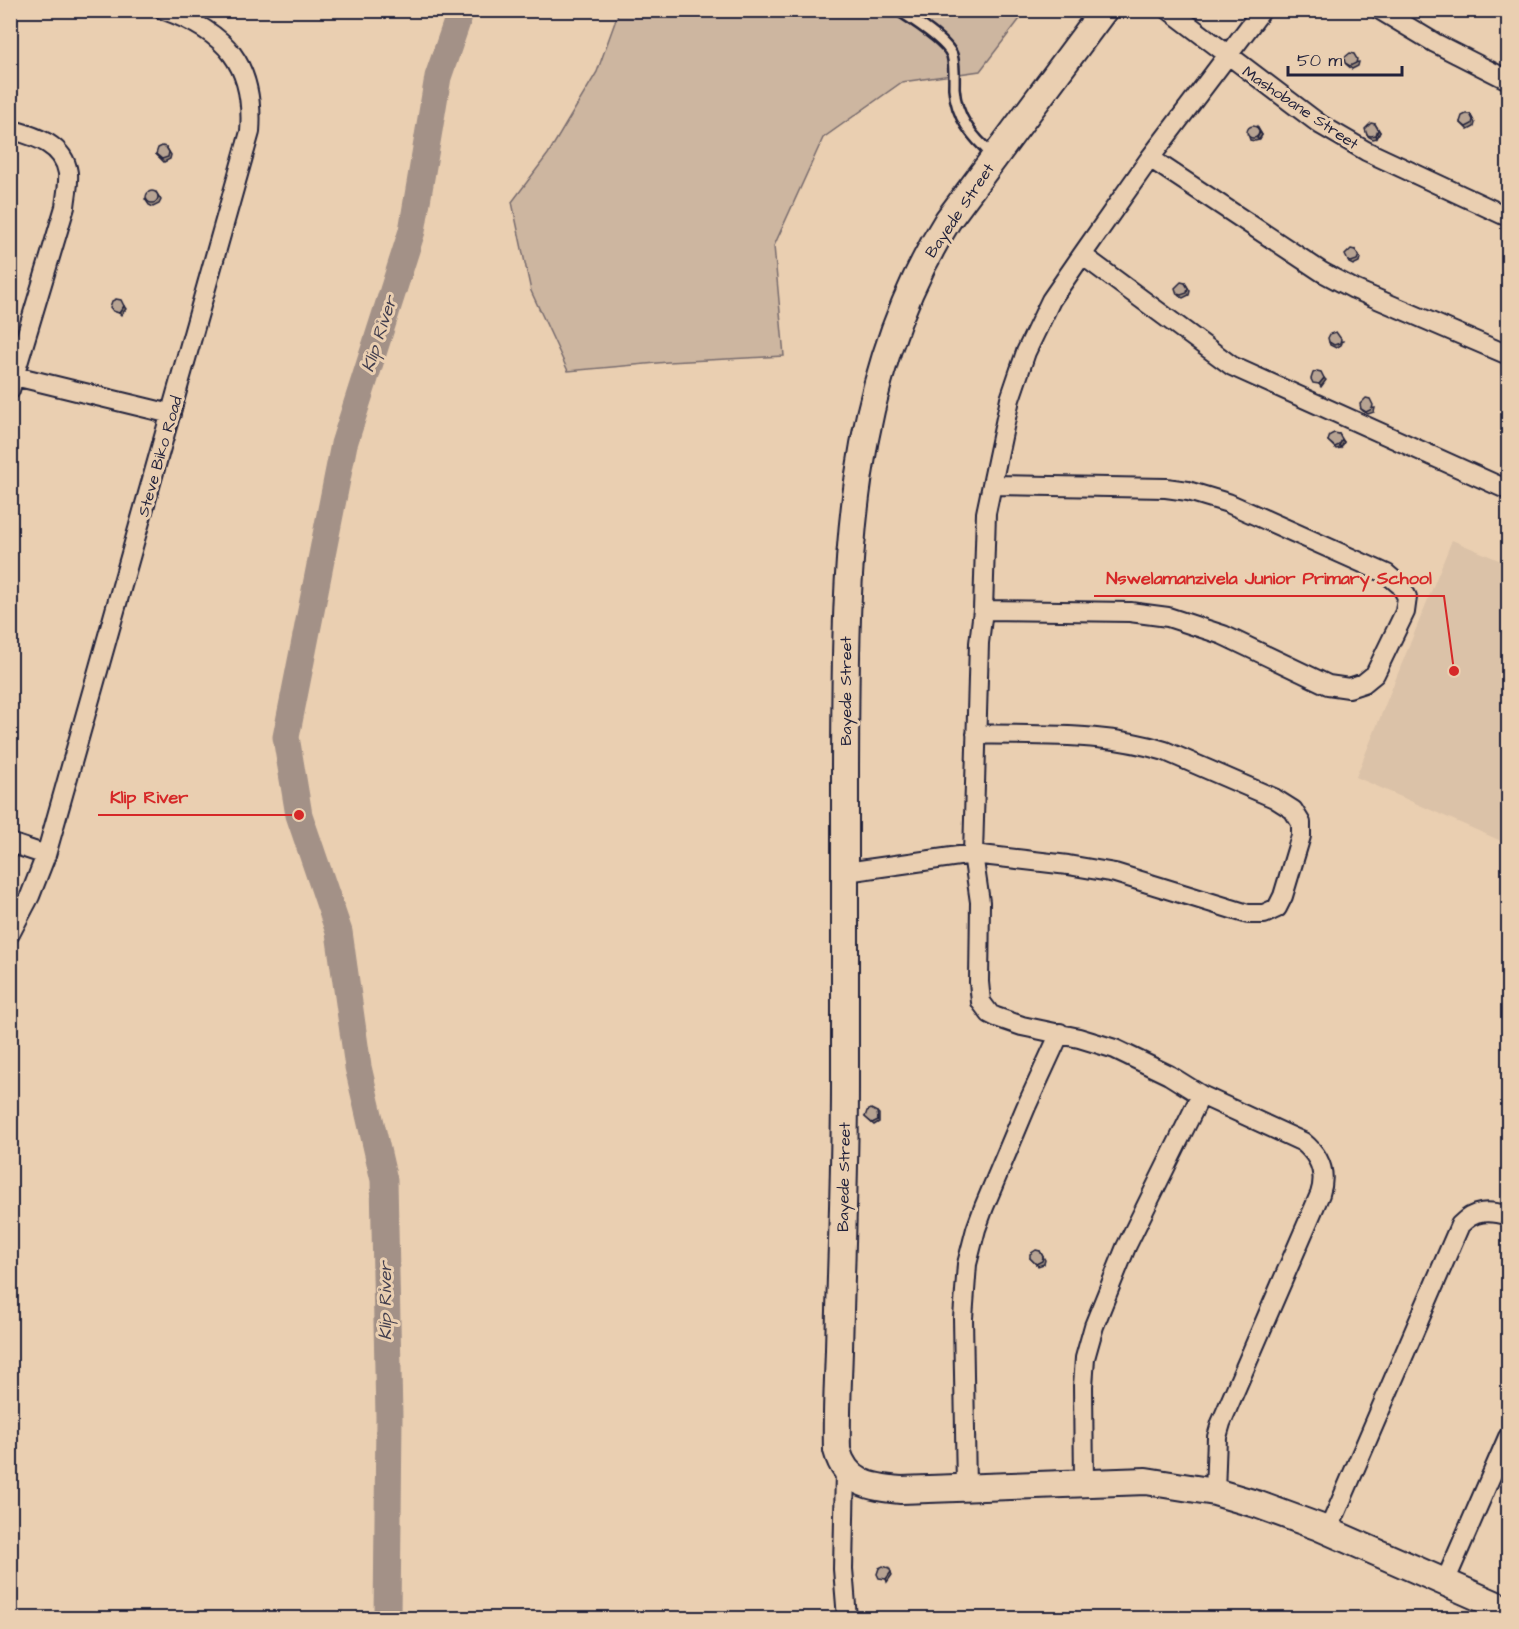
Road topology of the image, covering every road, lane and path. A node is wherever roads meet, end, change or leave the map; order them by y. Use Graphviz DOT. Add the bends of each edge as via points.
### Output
graph roads {
  1 [pos="164,10"];
  2 [pos="898,10"];
  3 [pos="1104,10"];
  4 [pos="1169,10"];
  5 [pos="1262,10"];
  6 [pos="1380,10"];
  7 [pos="1227,56"];
  8 [pos="1509,80"];
  9 [pos="10,129"];
  10 [pos="995,157"];
  11 [pos="1150,158"];
  12 [pos="1509,217"];
  13 [pos="1082,255"];
  14 [pos="1509,355"];
  15 [pos="13,383"];
  16 [pos="171,414"];
  17 [pos="992,485"];
  18 [pos="1509,490"];
  19 [pos="983,610"];
  20 [pos="976,734"];
  21 [pos="10,843"];
  22 [pos="973,854"];
  23 [pos="46,855"];
  24 [pos="846,879"];
  25 [pos="10,934"];
  26 [pos="1060,1033"];
  27 [pos="1201,1095"];
  28 [pos="1509,1216"];
  29 [pos="1509,1437"];
  30 [pos="845,1470"];
  31 [pos="1084,1483"];
  32 [pos="966,1486"];
  33 [pos="1215,1492"];
  34 [pos="1328,1531"];
  35 [pos="1445,1582"];
  36 [pos="1509,1610"];
  37 [pos="847,1618"];
  1 -- 16 [label="street, Steve Biko Road" via="204,28 230,51 243,72 251,100 247,143"];
  2 -- 10 [label="lane" via="952,55 962,120"];
  3 -- 10 [label="street, Bayede Street"];
  4 -- 7 [label="street, Mashobane Street"];
  5 -- 7 [label="street"];
  6 -- 8 [label="street" via="1435,44"];
  7 -- 11 [label="street"];
  7 -- 12 [label="street, Mashobane Street" via="1321,125 1366,151"];
  9 -- 15 [label="street" via="48,143 68,171 64,207"];
  10 -- 24 [label="street, Bayede Street" via="948,220 921,266 891,339 867,423 855,489 845,623"];
  11 -- 13 [label="street"];
  11 -- 14 [label="street" via="1322,273"];
  13 -- 17 [label="street" via="1051,300 1026,352 1010,399"];
  13 -- 18 [label="street" via="1232,366"];
  15 -- 16 [label="street"];
  16 -- 23 [label="street, Steve Biko Road"];
  17 -- 19 [label="street" via="986,513"];
  17 -- 19 [label="street" via="1166,488 1208,496 1387,574 1407,597 1405,612 1375,674 1349,688 1328,685 1223,635 1168,617 1130,612"];
  19 -- 20 [label="street"];
  20 -- 22 [label="street"];
  20 -- 22 [label="street" via="1104,739 1156,748 1274,798 1293,810 1301,823 1301,836 1283,896 1277,908 1264,914 1221,907 1115,873"];
  21 -- 23 [label="street"];
  22 -- 24 [label="street"];
  22 -- 26 [label="street" via="980,902 981,1002 996,1017"];
  23 -- 25 [label="street, Steve Biko Road"];
  24 -- 30 [label="street, Bayede Street" via="845,1119 836,1442"];
  26 -- 27 [label="street" via="1115,1049"];
  26 -- 32 [label="street" via="984,1207 967,1264 963,1318"];
  27 -- 31 [label="street" via="1126,1247 1094,1326 1083,1386"];
  27 -- 33 [label="street" via="1303,1142 1318,1159 1324,1178 1221,1423"];
  28 -- 34 [label="street" via="1485,1211 1467,1218 1460,1226"];
  29 -- 35 [label="street"];
  30 -- 32 [label="street" via="878,1487 901,1490"];
  30 -- 37 [label="street" via="843,1569"];
  31 -- 32 [label="street"];
  31 -- 33 [label="street" via="1146,1482"];
  33 -- 34 [label="street" via="1259,1504"];
  34 -- 35 [label="street"];
  35 -- 36 [label="street"];
}
